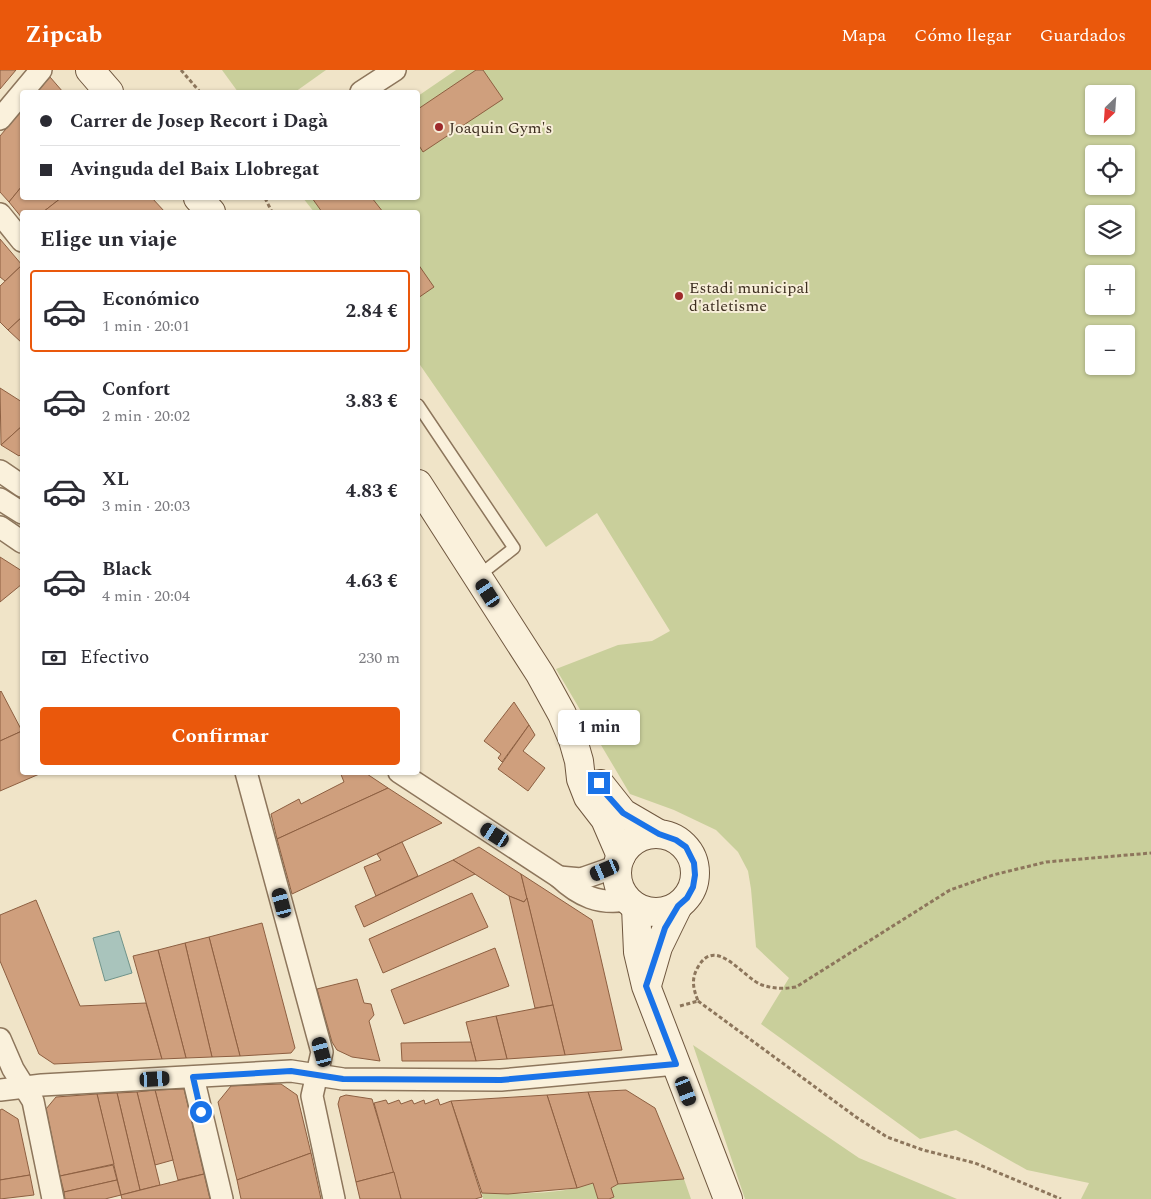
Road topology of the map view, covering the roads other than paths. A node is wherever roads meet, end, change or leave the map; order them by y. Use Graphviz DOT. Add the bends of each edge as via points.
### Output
graph roads {
  1 [pos="41,70"];
  2 [pos="90,70"];
  3 [pos="395,70"];
  4 [pos="24,90"];
  5 [pos="107,90"];
  6 [pos="364,90"];
  7 [pos="20,95"];
  8 [pos="0,119"];
  9 [pos="0,214"];
  10 [pos="20,239"];
  11 [pos="420,409"];
  12 [pos="0,471"];
  13 [pos="20,485"];
  14 [pos="420,487"];
  15 [pos="0,499"];
  16 [pos="20,512"];
  17 [pos="0,527"];
  18 [pos="20,541"];
  19 [pos="477,577"];
  20 [pos="579,761"];
  21 [pos="247,775"];
  22 [pos="404,775"];
  23 [pos="659,834"];
  24 [pos="619,861"];
  25 [pos="559,876"];
  26 [pos="632,903"];
  27 [pos="678,906"];
  28 [pos="646,986"];
  29 [pos="0,1039"];
  30 [pos="676,1064"];
  31 [pos="317,1075"];
  32 [pos="193,1077"];
  33 [pos="24,1087"];
  34 [pos="0,1090"];
  35 [pos="53,1199"];
  36 [pos="222,1199"];
  37 [pos="334,1199"];
  38 [pos="728,1199"];
  1 -- 4 [label="street"];
  2 -- 5 [label="main road"];
  3 -- 6 [label="street"];
  7 -- 8 [label="street"];
  9 -- 10 [label="street"];
  11 -- 19 [label="lane" via="514,548"];
  12 -- 13 [label="street"];
  14 -- 19 [label="main road"];
  15 -- 16 [label="street"];
  17 -- 18 [label="street"];
  19 -- 20 [label="main road" via="562,714"];
  20 -- 23 [label="main road" via="591,770 623,813"];
  20 -- 24 [label="main road" via="588,797 605,819"];
  21 -- 31 [label="street" via="322,1052"];
  22 -- 25 [label="street"];
  23 -- 24 [label="main road" via="634,841"];
  23 -- 27 [label="main road" via="681,843 694,863 693,887"];
  24 -- 25 [label="street" via="581,879"];
  24 -- 26 [label="main road" via="618,884"];
  25 -- 26 [label="street" via="574,891 589,897"];
  26 -- 27 [label="main road" via="657,912"];
  26 -- 28 [label="main road"];
  27 -- 28 [label="main road" via="658,947"];
  28 -- 30 [label="main road"];
  29 -- 33 [label="street"];
  30 -- 31 [label="street" via="501,1080 343,1079"];
  30 -- 38 [label="main road"];
  31 -- 32 [label="street" via="291,1071"];
  31 -- 37 [label="street" via="312,1096"];
  32 -- 33 [label="street"];
  32 -- 36 [label="street"];
  33 -- 34 [label="street"];
  33 -- 35 [label="street" via="33,1101"];
}
